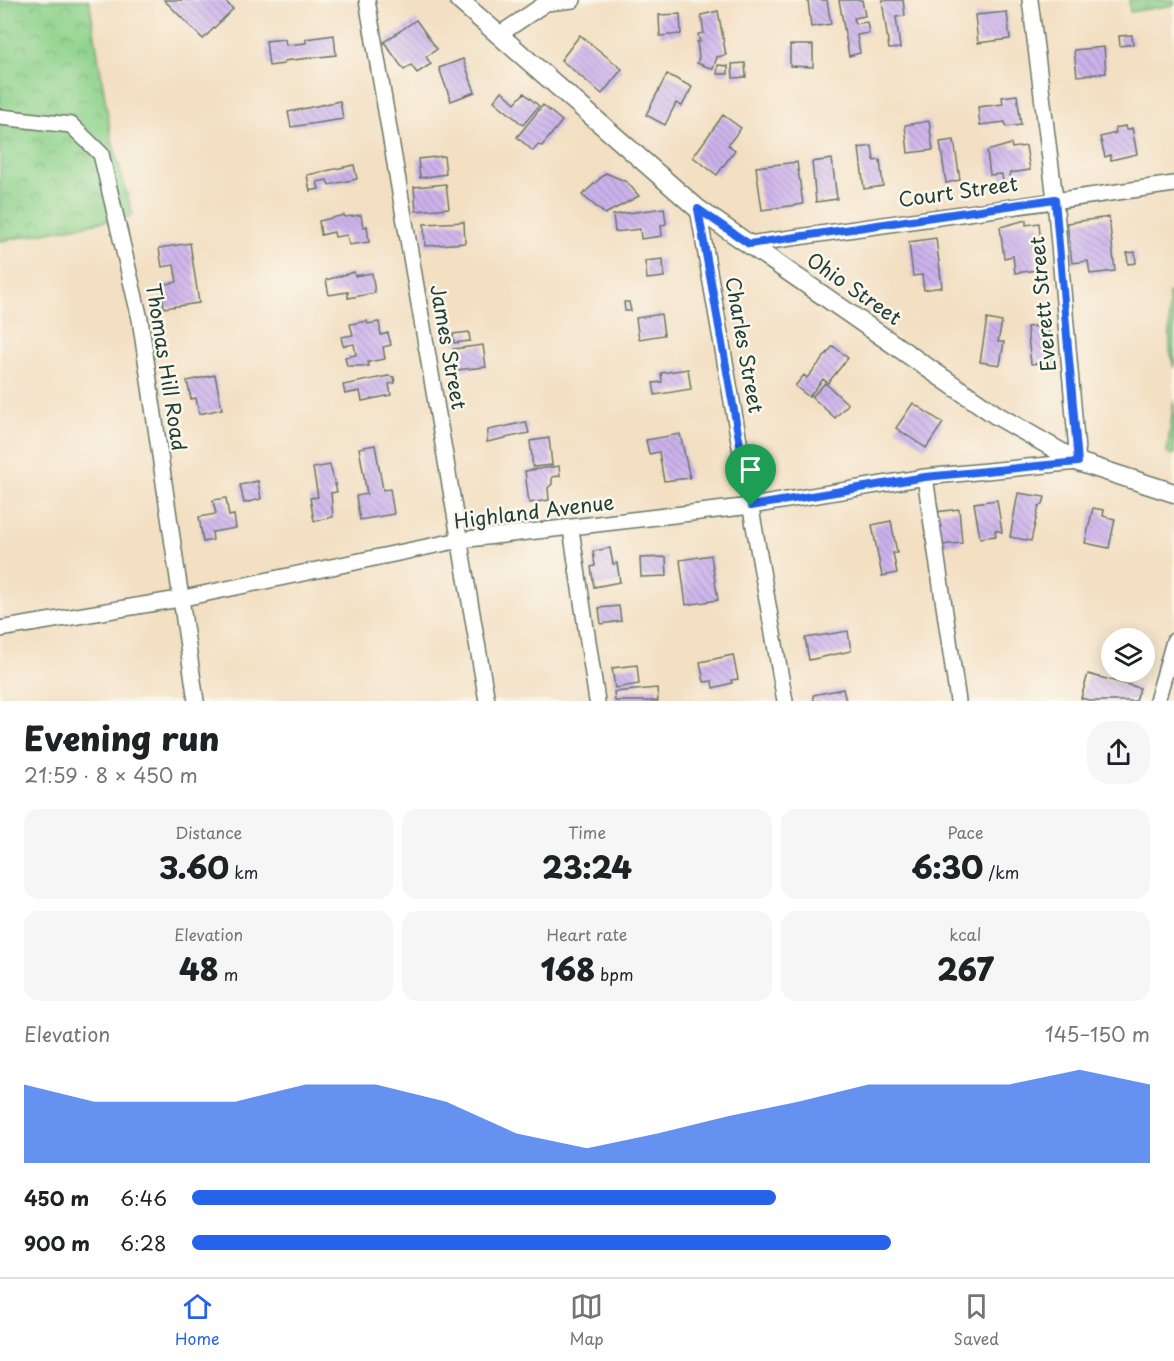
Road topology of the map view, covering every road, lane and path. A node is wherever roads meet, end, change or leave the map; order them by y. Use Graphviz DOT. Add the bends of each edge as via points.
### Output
graph roads {
  1 [pos="367,0"];
  2 [pos="459,0"];
  3 [pos="573,0"];
  4 [pos="1030,0"];
  5 [pos="546,2"];
  6 [pos="500,34"];
  7 [pos="0,117"];
  8 [pos="1174,184"];
  9 [pos="1055,199"];
  10 [pos="698,209"];
  11 [pos="749,244"];
  12 [pos="1078,462"];
  13 [pos="925,477"];
  14 [pos="1174,493"];
  15 [pos="751,506"];
  16 [pos="572,529"];
  17 [pos="460,540"];
  18 [pos="179,599"];
  19 [pos="0,629"];
  20 [pos="1174,640"];
  21 [pos="196,701"];
  22 [pos="487,701"];
  23 [pos="597,701"];
  24 [pos="785,701"];
  25 [pos="958,701"];
  26 [pos="1158,701"];
  1 -- 17 [label="street, James Street"];
  2 -- 6 [label="street, Ohio Street"];
  3 -- 5 [label="street"];
  4 -- 9 [label="street, Everett Street"];
  5 -- 6 [label="street"];
  6 -- 10 [label="street, Ohio Street"];
  7 -- 18 [label="street, Thomas Hill Road" via="71,125 101,154 140,319"];
  8 -- 9 [label="street, Court Street"];
  9 -- 11 [label="street, Court Street"];
  9 -- 12 [label="street, Everett Street"];
  10 -- 11 [label="street, Ohio Street"];
  10 -- 15 [label="street, Charles Street"];
  11 -- 12 [label="street, Ohio Street" via="996,415"];
  12 -- 13 [label="street, Highland Avenue"];
  12 -- 14 [label="street, Ohio Street"];
  13 -- 15 [label="street, Highland Avenue"];
  13 -- 25 [label="street"];
  15 -- 16 [label="street, Highland Avenue"];
  15 -- 24 [label="street, Charles Street"];
  16 -- 17 [label="street, Highland Avenue"];
  16 -- 23 [label="street"];
  17 -- 18 [label="street, Highland Avenue"];
  17 -- 22 [label="street, James Street"];
  18 -- 19 [label="street, Highland Avenue"];
  18 -- 21 [label="street, Thomas Hill Road"];
  20 -- 26 [label="street"];
}
